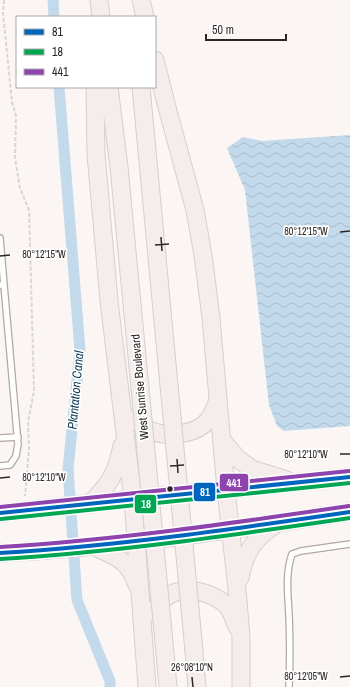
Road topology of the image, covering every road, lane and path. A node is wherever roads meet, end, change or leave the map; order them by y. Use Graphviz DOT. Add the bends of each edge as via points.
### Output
graph roads {
  1 [pos="4,0"];
  2 [pos="93,0"];
  3 [pos="98,0"];
  4 [pos="133,0"];
  5 [pos="140,0"];
  6 [pos="93,16"];
  7 [pos="101,16"];
  8 [pos="134,16"];
  9 [pos="145,16"];
  10 [pos="156,64"];
  11 [pos="95,88"];
  12 [pos="109,88"];
  13 [pos="141,88"];
  14 [pos="0,238"];
  15 [pos="2,285"];
  16 [pos="120,395"];
  17 [pos="218,399"];
  18 [pos="125,436"];
  19 [pos="18,437"];
  20 [pos="0,438"];
  21 [pos="222,440"];
  22 [pos="0,466"];
  23 [pos="350,477"];
  24 [pos="293,482"];
  25 [pos="226,490"];
  26 [pos="132,499"];
  27 [pos="90,504"];
  28 [pos="29,510"];
  29 [pos="350,512"];
  30 [pos="0,513"];
  31 [pos="280,522"];
  32 [pos="231,530"];
  33 [pos="137,542"];
  34 [pos="350,544"];
  35 [pos="95,547"];
  36 [pos="0,553"];
  37 [pos="237,589"];
  38 [pos="140,593"];
  39 [pos="143,634"];
  40 [pos="240,637"];
  41 [pos="147,687"];
  42 [pos="168,687"];
  43 [pos="197,687"];
  44 [pos="241,687"];
  45 [pos="289,687"];
  1 -- 28 [label="path" via="3,13 12,102 16,116 15,158 20,188 29,210 34,391 28,422"];
  2 -- 6 [label="main road"];
  3 -- 7 [label="main road"];
  4 -- 8 [label="main road"];
  5 -- 9 [label="main road"];
  10 -- 17 [label="main road" via="195,210 211,318"];
  11 -- 16 [label="main road" via="96,154"];
  12 -- 42 [label="main road, West Sunrise Boulevard, bridge" via="119,167"];
  13 -- 43 [label="main road, bridge"];
  14 -- 15 [label="lane"];
  15 -- 19 [label="lane"];
  16 -- 17 [label="main road" via="132,418 150,430 167,435 191,433 202,426 214,411"];
  16 -- 18 [label="main road"];
  17 -- 21 [label="main road"];
  18 -- 26 [label="main road"];
  18 -- 27 [label="main road" via="111,481"];
  19 -- 20 [label="lane"];
  19 -- 22 [label="lane" via="16,456 10,465"];
  21 -- 24 [label="main road" via="238,459 252,469"];
  21 -- 25 [label="main road"];
  23 -- 24 [label="main road"];
  24 -- 25 [label="main road"];
  25 -- 26 [label="main road"];
  25 -- 32 [label="main road"];
  26 -- 27 [label="main road"];
  26 -- 33 [label="main road"];
  27 -- 28 [label="main road"];
  28 -- 30 [label="main road"];
  29 -- 31 [label="main road"];
  31 -- 32 [label="main road"];
  31 -- 37 [label="main road" via="261,534 249,550 242,564"];
  32 -- 33 [label="main road"];
  32 -- 37 [label="main road"];
  33 -- 35 [label="main road"];
  33 -- 38 [label="main road"];
  34 -- 45 [label="lane" via="292,554 287,579"];
  35 -- 36 [label="main road"];
  35 -- 38 [label="main road" via="121,560 132,572"];
  37 -- 40 [label="main road"];
  38 -- 39 [label="main road"];
  39 -- 40 [label="main road" via="152,612 166,598 179,591 198,590 216,598 229,608"];
  39 -- 41 [label="main road"];
  40 -- 44 [label="main road"];
}
